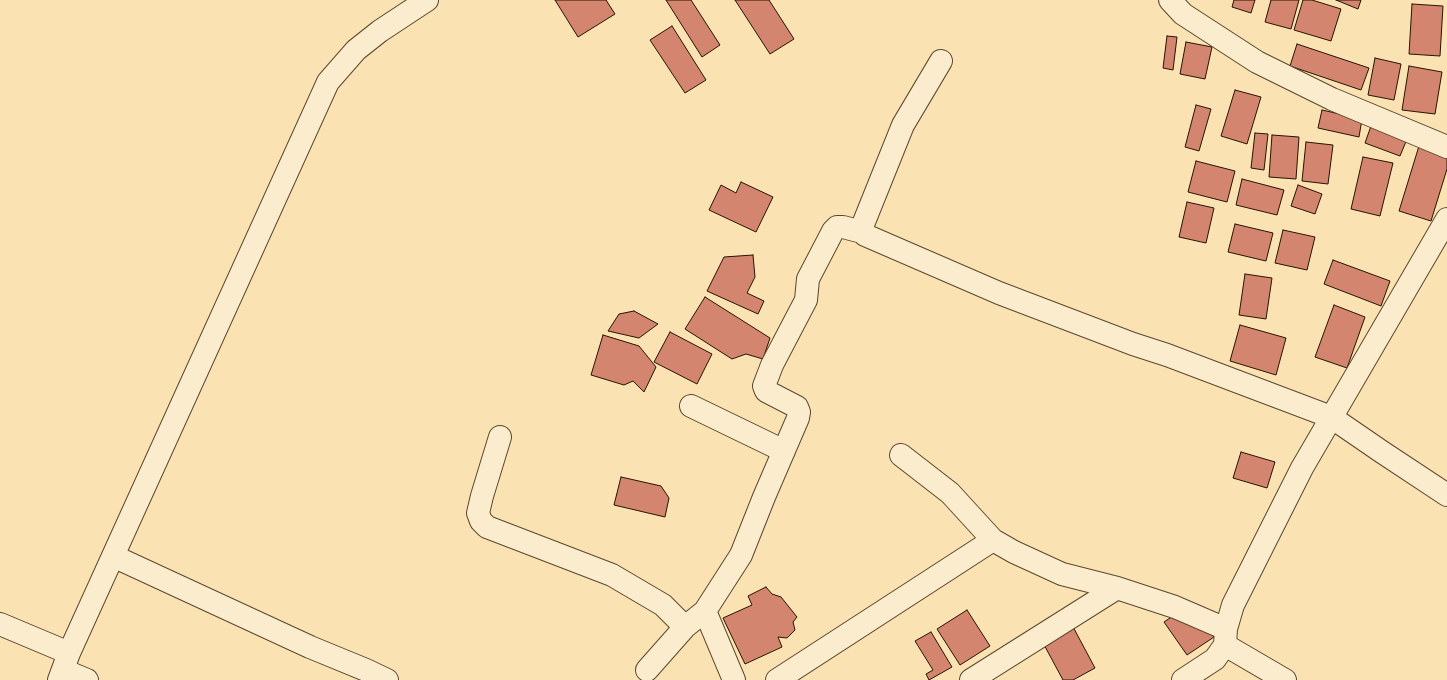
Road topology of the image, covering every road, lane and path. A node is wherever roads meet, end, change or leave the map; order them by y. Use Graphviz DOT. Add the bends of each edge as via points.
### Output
graph roads {
  1 [pos="427,0"];
  2 [pos="1170,0"];
  3 [pos="941,61"];
  4 [pos="1447,147"];
  5 [pos="1447,220"];
  6 [pos="862,232"];
  7 [pos="691,406"];
  8 [pos="1331,417"];
  9 [pos="500,437"];
  10 [pos="784,451"];
  11 [pos="901,455"];
  12 [pos="1447,494"];
  13 [pos="993,540"];
  14 [pos="113,556"];
  15 [pos="1117,588"];
  16 [pos="705,611"];
  17 [pos="0,624"];
  18 [pos="685,627"];
  19 [pos="1226,637"];
  20 [pos="64,668"];
  21 [pos="647,670"];
  22 [pos="88,680"];
  23 [pos="387,680"];
  24 [pos="734,680"];
  25 [pos="777,680"];
  26 [pos="971,680"];
  27 [pos="1183,680"];
  28 [pos="1285,680"];
  1 -- 14 [label="street" via="356,50 328,82"];
  2 -- 4 [label="street" via="1183,14 1257,62 1332,99"];
  3 -- 6 [label="street" via="903,125"];
  5 -- 8 [label="street"];
  6 -- 8 [label="street" via="999,293"];
  6 -- 10 [label="street" via="843,226 833,231 808,279 806,300 772,365 764,386 766,391 797,407 799,412"];
  7 -- 10 [label="street"];
  8 -- 12 [label="street"];
  8 -- 19 [label="street" via="1302,468 1237,598"];
  9 -- 18 [label="street" via="478,513 481,521 487,527 612,575 663,605"];
  10 -- 16 [label="street" via="741,555"];
  11 -- 13 [label="street" via="950,493"];
  13 -- 15 [label="street" via="1062,574"];
  13 -- 25 [label="street"];
  14 -- 20 [label="street"];
  14 -- 23 [label="street" via="302,644"];
  15 -- 19 [label="street" via="1175,607"];
  15 -- 26 [label="street"];
  16 -- 18 [label="street"];
  16 -- 24 [label="street"];
  17 -- 20 [label="street"];
  18 -- 21 [label="street"];
  19 -- 27 [label="street" via="1215,659"];
  19 -- 28 [label="street"];
  20 -- 22 [label="street"];
}
